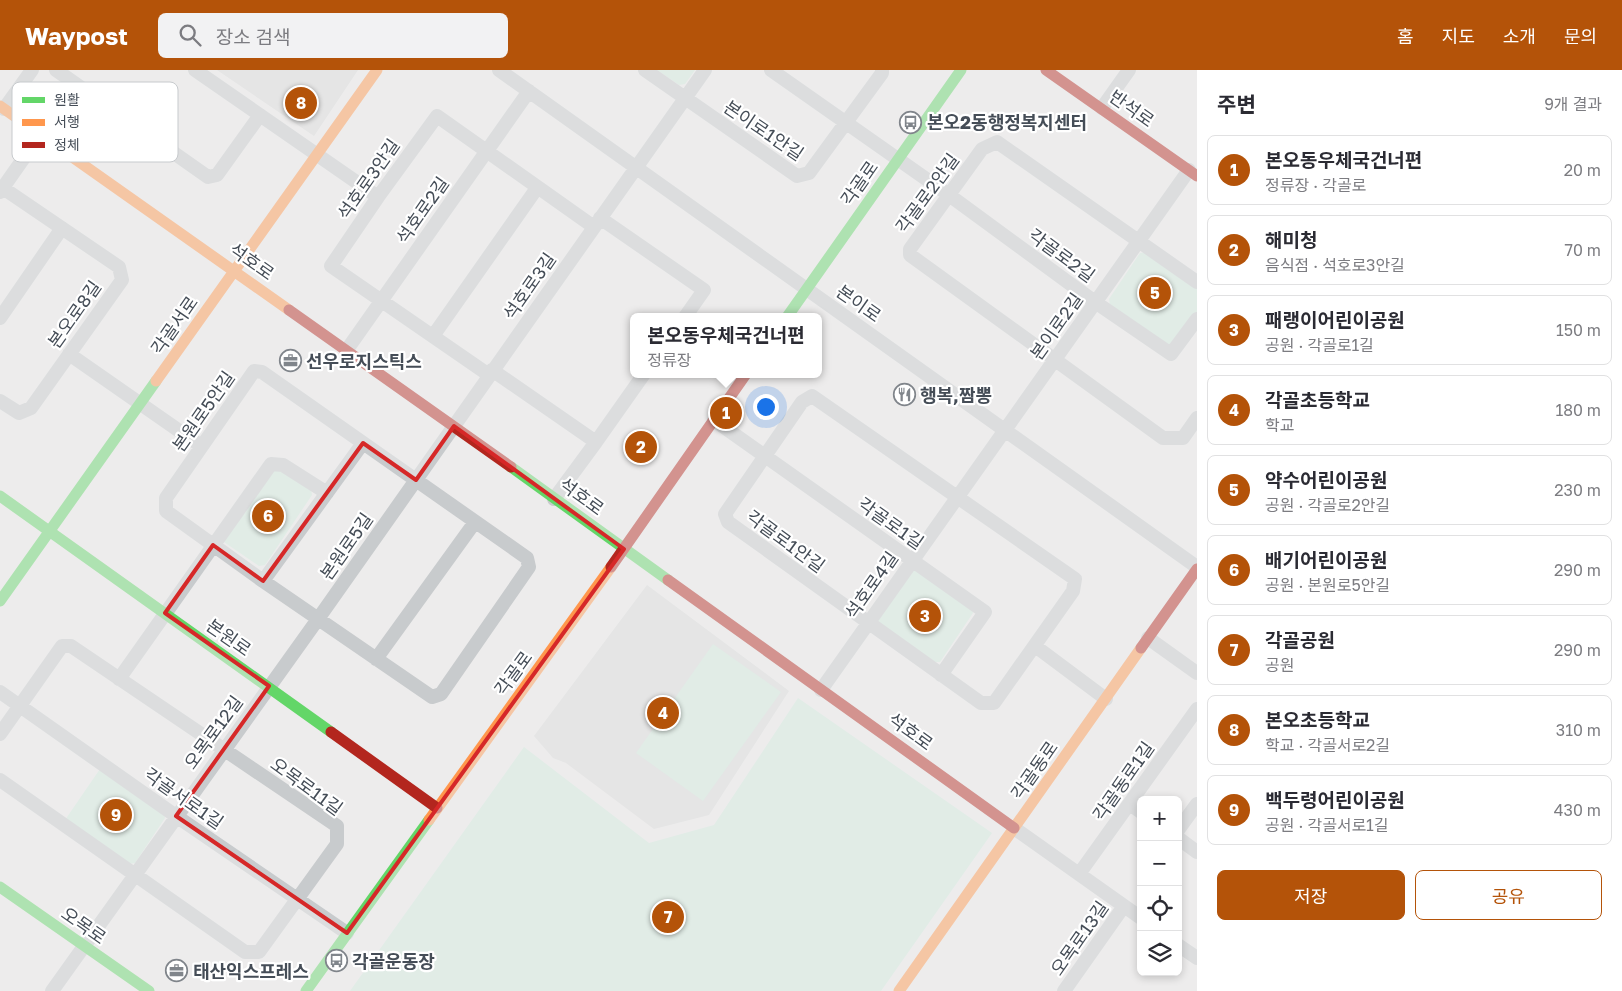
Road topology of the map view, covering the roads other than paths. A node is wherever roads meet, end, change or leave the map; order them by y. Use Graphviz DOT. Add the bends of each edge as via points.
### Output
graph roads {
  1 [pos="32,70"];
  2 [pos="56,70"];
  3 [pos="195,70"];
  4 [pos="377,70"];
  5 [pos="499,70"];
  6 [pos="645,70"];
  7 [pos="705,70"];
  8 [pos="771,70"];
  9 [pos="882,70"];
  10 [pos="960,70"];
  11 [pos="1046,70"];
  12 [pos="1128,70"];
  13 [pos="22,82"];
  14 [pos="73,82"];
  15 [pos="529,91"];
  16 [pos="12,95"];
  17 [pos="685,99"];
  18 [pos="2,107"];
  19 [pos="1102,108"];
  20 [pos="260,115"];
  21 [pos="846,123"];
  22 [pos="486,151"];
  23 [pos="178,156"];
  24 [pos="316,156"];
  25 [pos="898,159"];
  26 [pos="21,162"];
  27 [pos="78,162"];
  28 [pos="636,168"];
  29 [pos="1193,173"];
  30 [pos="537,188"];
  31 [pos="2,190"];
  32 [pos="949,195"];
  33 [pos="378,197"];
  34 [pos="597,223"];
  35 [pos="62,228"];
  36 [pos="1138,241"];
  37 [pos="233,271"];
  38 [pos="1197,282"];
  39 [pos="807,289"];
  40 [pos="380,301"];
  41 [pos="1095,302"];
  42 [pos="688,313"];
  43 [pos="790,313"];
  44 [pos="0,318"];
  45 [pos="1197,320"];
  46 [pos="433,336"];
  47 [pos="346,351"];
  48 [pos="69,354"];
  49 [pos="1055,360"];
  50 [pos="491,373"];
  51 [pos="641,378"];
  52 [pos="743,378"];
  53 [pos="0,401"];
  54 [pos="140,404"];
  55 [pos="1197,418"];
  56 [pos="714,420"];
  57 [pos="454,426"];
  58 [pos="1006,430"];
  59 [pos="596,442"];
  60 [pos="363,443"];
  61 [pos="201,446"];
  62 [pos="765,456"];
  63 [pos="416,480"];
  64 [pos="327,493"];
  65 [pos="0,496"];
  66 [pos="958,496"];
  67 [pos="554,498"];
  68 [pos="475,522"];
  69 [pos="50,531"];
  70 [pos="213,545"];
  71 [pos="624,549"];
  72 [pos="912,560"];
  73 [pos="1197,568"];
  74 [pos="264,581"];
  75 [pos="0,601"];
  76 [pos="165,613"];
  77 [pos="318,619"];
  78 [pos="868,623"];
  79 [pos="1148,638"];
  80 [pos="1035,646"];
  81 [pos="376,660"];
  82 [pos="1197,673"];
  83 [pos="941,674"];
  84 [pos="119,679"];
  85 [pos="269,686"];
  86 [pos="821,690"];
  87 [pos="0,692"];
  88 [pos="1106,698"];
  89 [pos="20,706"];
  90 [pos="1197,709"];
  91 [pos="0,734"];
  92 [pos="223,750"];
  93 [pos="0,780"];
  94 [pos="1197,804"];
  95 [pos="437,808"];
  96 [pos="1135,808"];
  97 [pos="176,816"];
  98 [pos="1182,825"];
  99 [pos="1014,828"];
  100 [pos="1182,841"];
  101 [pos="1197,852"];
  102 [pos="1079,874"];
  103 [pos="135,875"];
  104 [pos="0,887"];
  105 [pos="298,898"];
  106 [pos="1124,906"];
  107 [pos="1137,915"];
  108 [pos="347,933"];
  109 [pos="84,946"];
  110 [pos="1182,947"];
  111 [pos="1197,958"];
  112 [pos="52,991"];
  113 [pos="149,991"];
  114 [pos="306,991"];
  115 [pos="898,991"];
  116 [pos="1064,991"];
  1 -- 13 [label="street"];
  2 -- 14 [label="street"];
  3 -- 20 [label="street"];
  4 -- 24 [label="street, 각골서로"];
  5 -- 15 [label="street, 본이로"];
  6 -- 17 [label="street, 본이로1안길"];
  7 -- 17 [label="street, 석호로3길"];
  8 -- 21 [label="street, 각골로2길"];
  9 -- 21 [label="street, 본이로1안길"];
  10 -- 25 [label="street, 각골로"];
  11 -- 19 [label="street, 반석로"];
  12 -- 19 [label="street"];
  15 -- 22 [label="street, 석호로2길"];
  15 -- 28 [label="street, 본이로"];
  16 -- 18 [label="street"];
  17 -- 21 [label="street, 본이로1안길" via="797,176 809,173"];
  17 -- 28 [label="street, 석호로3길"];
  19 -- 29 [label="street, 반석로"];
  20 -- 23 [label="street" via="217,175 208,177"];
  20 -- 24 [label="street"];
  21 -- 25 [label="street, 각골로2길"];
  22 -- 30 [label="street, 석호로3안길"];
  22 -- 33 [label="street, 석호로3안길" via="437,116"];
  22 -- 40 [label="street, 석호로2길"];
  24 -- 33 [label="street"];
  24 -- 37 [label="street, 각골서로"];
  25 -- 32 [label="street, 각골로2길"];
  25 -- 39 [label="street, 각골로"];
  26 -- 31 [label="street"];
  27 -- 37 [label="street, 석호로"];
  28 -- 34 [label="street, 석호로3길"];
  28 -- 39 [label="street, 본이로"];
  29 -- 36 [label="street, 본이로2길"];
  30 -- 34 [label="street, 석호로3안길"];
  30 -- 46 [label="street"];
  31 -- 35 [label="street, 본오로8길"];
  32 -- 36 [label="street, 각골로2안길" via="982,149 996,142"];
  32 -- 41 [label="street, 각골로2길"];
  32 -- 49 [label="street, 각골로2안길" via="910,249 910,256"];
  33 -- 40 [label="street, 석호로3안길" via="331,266"];
  34 -- 42 [label="street, 석호로3안길" via="704,290"];
  34 -- 50 [label="street, 석호로3길"];
  35 -- 44 [label="street"];
  35 -- 48 [label="street, 본오로8길" via="119,267 122,280"];
  36 -- 38 [label="street, 각골로2안길"];
  36 -- 41 [label="street, 본이로2길"];
  37 -- 47 [label="street, 석호로"];
  37 -- 54 [label="street, 각골서로"];
  39 -- 43 [label="street, 각골로"];
  39 -- 58 [label="street, 본이로"];
  40 -- 46 [label="street, 석호로3안길"];
  40 -- 47 [label="street, 석호로2길"];
  41 -- 45 [label="street, 각골로2길" via="1171,354"];
  41 -- 49 [label="street, 본이로2길"];
  46 -- 50 [label="street, 석호로3안길"];
  47 -- 57 [label="street, 석호로"];
  48 -- 53 [label="street, 본오로8길" via="31,408 19,413"];
  48 -- 54 [label="street"];
  49 -- 55 [label="street, 각골로2안길" via="1163,438 1183,438"];
  49 -- 58 [label="street, 본이로2길"];
  50 -- 57 [label="street, 석호로3길"];
  50 -- 59 [label="street, 석호로3안길"];
  51 -- 59 [label="street"];
  52 -- 56 [label="street, 각골로"];
  54 -- 61 [label="street"];
  54 -- 69 [label="street, 각골서로"];
  56 -- 62 [label="street, 각골로1길"];
  56 -- 71 [label="street, 각골로"];
  57 -- 63 [label="street, 본원로5길"];
  57 -- 67 [label="street, 석호로"];
  58 -- 66 [label="street, 석호로4길"];
  58 -- 73 [label="street, 본이로"];
  59 -- 67 [label="street"];
  60 -- 61 [label="street, 본원로5안길" via="262,372 254,371"];
  60 -- 63 [label="street, 본원로5안길"];
  60 -- 64 [label="street"];
  61 -- 70 [label="street, 본원로5안길" via="166,498 166,511"];
  62 -- 66 [label="street, 각골로1안길" via="802,402 812,396"];
  62 -- 72 [label="street, 각골로1길"];
  62 -- 78 [label="street, 각골로1안길" via="725,514 728,522"];
  63 -- 68 [label="street, 본원로5안길"];
  63 -- 77 [label="street, 본원로5길"];
  64 -- 70 [label="street" via="283,465 271,464"];
  64 -- 74 [label="street"];
  65 -- 69 [label="street, 본원로"];
  66 -- 72 [label="street, 석호로4길"];
  66 -- 80 [label="street, 각골로1안길" via="1075,579 1073,591"];
  67 -- 71 [label="street, 석호로"];
  68 -- 81 [label="street"];
  68 -- 81 [label="street, 본원로5안길" via="527,558 530,567 441,694 432,697"];
  69 -- 75 [label="street, 각골서로"];
  69 -- 76 [label="street, 본원로"];
  70 -- 74 [label="street, 본원로5안길"];
  70 -- 76 [label="street"];
  71 -- 86 [label="street, 석호로"];
  71 -- 95 [label="street, 각골로"];
  72 -- 78 [label="street, 석호로4길"];
  72 -- 83 [label="street, 각골로1길" via="985,612"];
  73 -- 79 [label="street, 각골동로"];
  74 -- 77 [label="street, 본원로5안길"];
  76 -- 84 [label="street"];
  76 -- 85 [label="street, 본원로"];
  77 -- 81 [label="street, 본원로5안길"];
  77 -- 85 [label="street, 본원로5길"];
  78 -- 83 [label="street, 각골로1안길"];
  78 -- 86 [label="street, 석호로4길"];
  79 -- 82 [label="street"];
  79 -- 88 [label="street, 각골동로"];
  80 -- 83 [label="street, 각골로1안길" via="994,704 981,703"];
  80 -- 88 [label="street"];
  84 -- 89 [label="street, 오목로11길" via="70,646 62,646"];
  84 -- 92 [label="street, 오목로11길"];
  85 -- 92 [label="street, 오목로12길"];
  85 -- 95 [label="street, 본원로"];
  86 -- 99 [label="street, 석호로"];
  87 -- 89 [label="street, 각골서로1길"];
  88 -- 99 [label="street, 각골동로"];
  89 -- 91 [label="street, 오목로11길"];
  89 -- 97 [label="street, 각골서로1길"];
  90 -- 96 [label="street, 각골동로1길"];
  92 -- 97 [label="street, 오목로12길"];
  92 -- 105 [label="street, 오목로11길" via="336,826 337,844"];
  93 -- 103 [label="street, 오목로11길"];
  94 -- 98 [label="street"];
  95 -- 108 [label="street, 각골로"];
  96 -- 102 [label="street, 각골동로1길"];
  97 -- 103 [label="street, 오목로12길"];
  97 -- 105 [label="street, 각골서로1길"];
  99 -- 102 [label="street, 석호로"];
  99 -- 115 [label="street, 각골동로"];
  100 -- 101 [label="street"];
  102 -- 106 [label="street, 석호로"];
  103 -- 105 [label="street, 오목로11길" via="245,952 259,952"];
  103 -- 109 [label="street, 오목로12길"];
  104 -- 109 [label="street, 오목로"];
  105 -- 108 [label="street, 각골서로1길"];
  106 -- 107 [label="street, 석호로"];
  106 -- 116 [label="street, 오목로13길"];
  108 -- 114 [label="street, 각골로"];
  109 -- 112 [label="street, 오목로12길"];
  109 -- 113 [label="street, 오목로"];
  110 -- 111 [label="street"];
}
